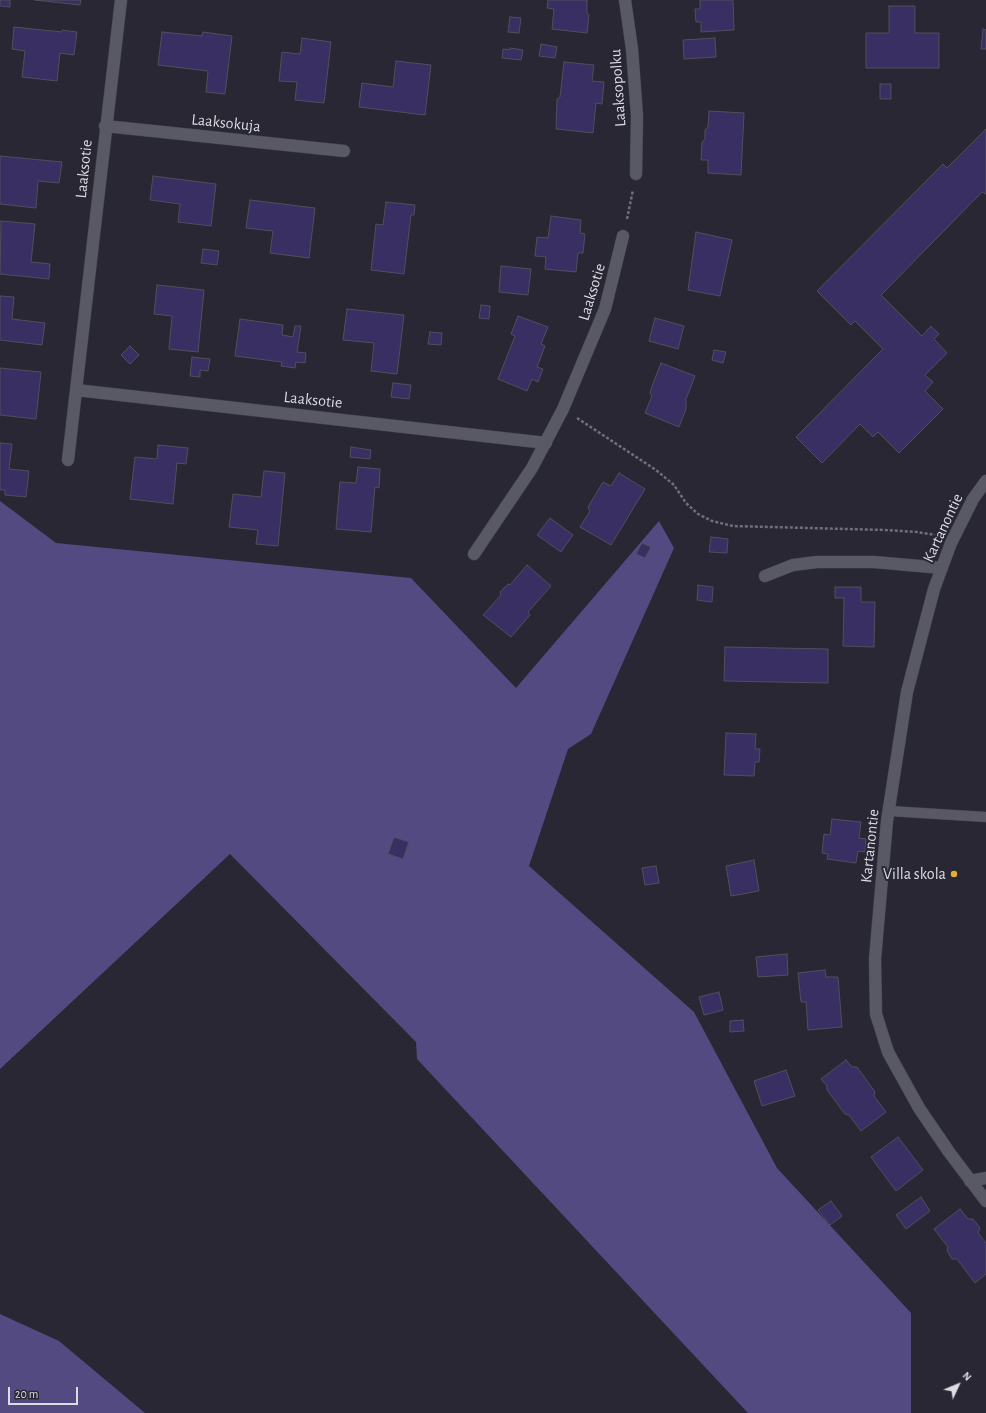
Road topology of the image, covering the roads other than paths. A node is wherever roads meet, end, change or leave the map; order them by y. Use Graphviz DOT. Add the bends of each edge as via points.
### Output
graph roads {
  1 [pos="121,0"];
  2 [pos="625,0"];
  3 [pos="105,126"];
  4 [pos="344,151"];
  5 [pos="636,174"];
  6 [pos="623,236"];
  7 [pos="76,390"];
  8 [pos="546,443"];
  9 [pos="68,460"];
  10 [pos="986,481"];
  11 [pos="474,554"];
  12 [pos="942,568"];
  13 [pos="765,576"];
  14 [pos="889,811"];
  15 [pos="986,817"];
  16 [pos="986,1178"];
  17 [pos="970,1181"];
  18 [pos="986,1201"];
  1 -- 3 [label="street, Laaksotie"];
  2 -- 5 [label="street, Laaksopolku" via="637,116"];
  3 -- 4 [label="street, Laaksokuja"];
  3 -- 7 [label="street, Laaksotie"];
  6 -- 8 [label="street, Laaksotie" via="605,309 564,409"];
  7 -- 8 [label="street, Laaksotie"];
  7 -- 9 [label="street, Laaksotie"];
  8 -- 11 [label="street, Laaksotie"];
  10 -- 12 [label="street, Kartanontie" via="973,499 951,543"];
  12 -- 13 [label="street" via="874,562 817,562 793,565"];
  12 -- 14 [label="street, Kartanontie" via="907,692"];
  14 -- 15 [label="lane"];
  14 -- 17 [label="street, Kartanontie" via="875,959 876,1014 888,1052 919,1108"];
  16 -- 17 [label="street"];
  17 -- 18 [label="street, Kartanontie"];
}
